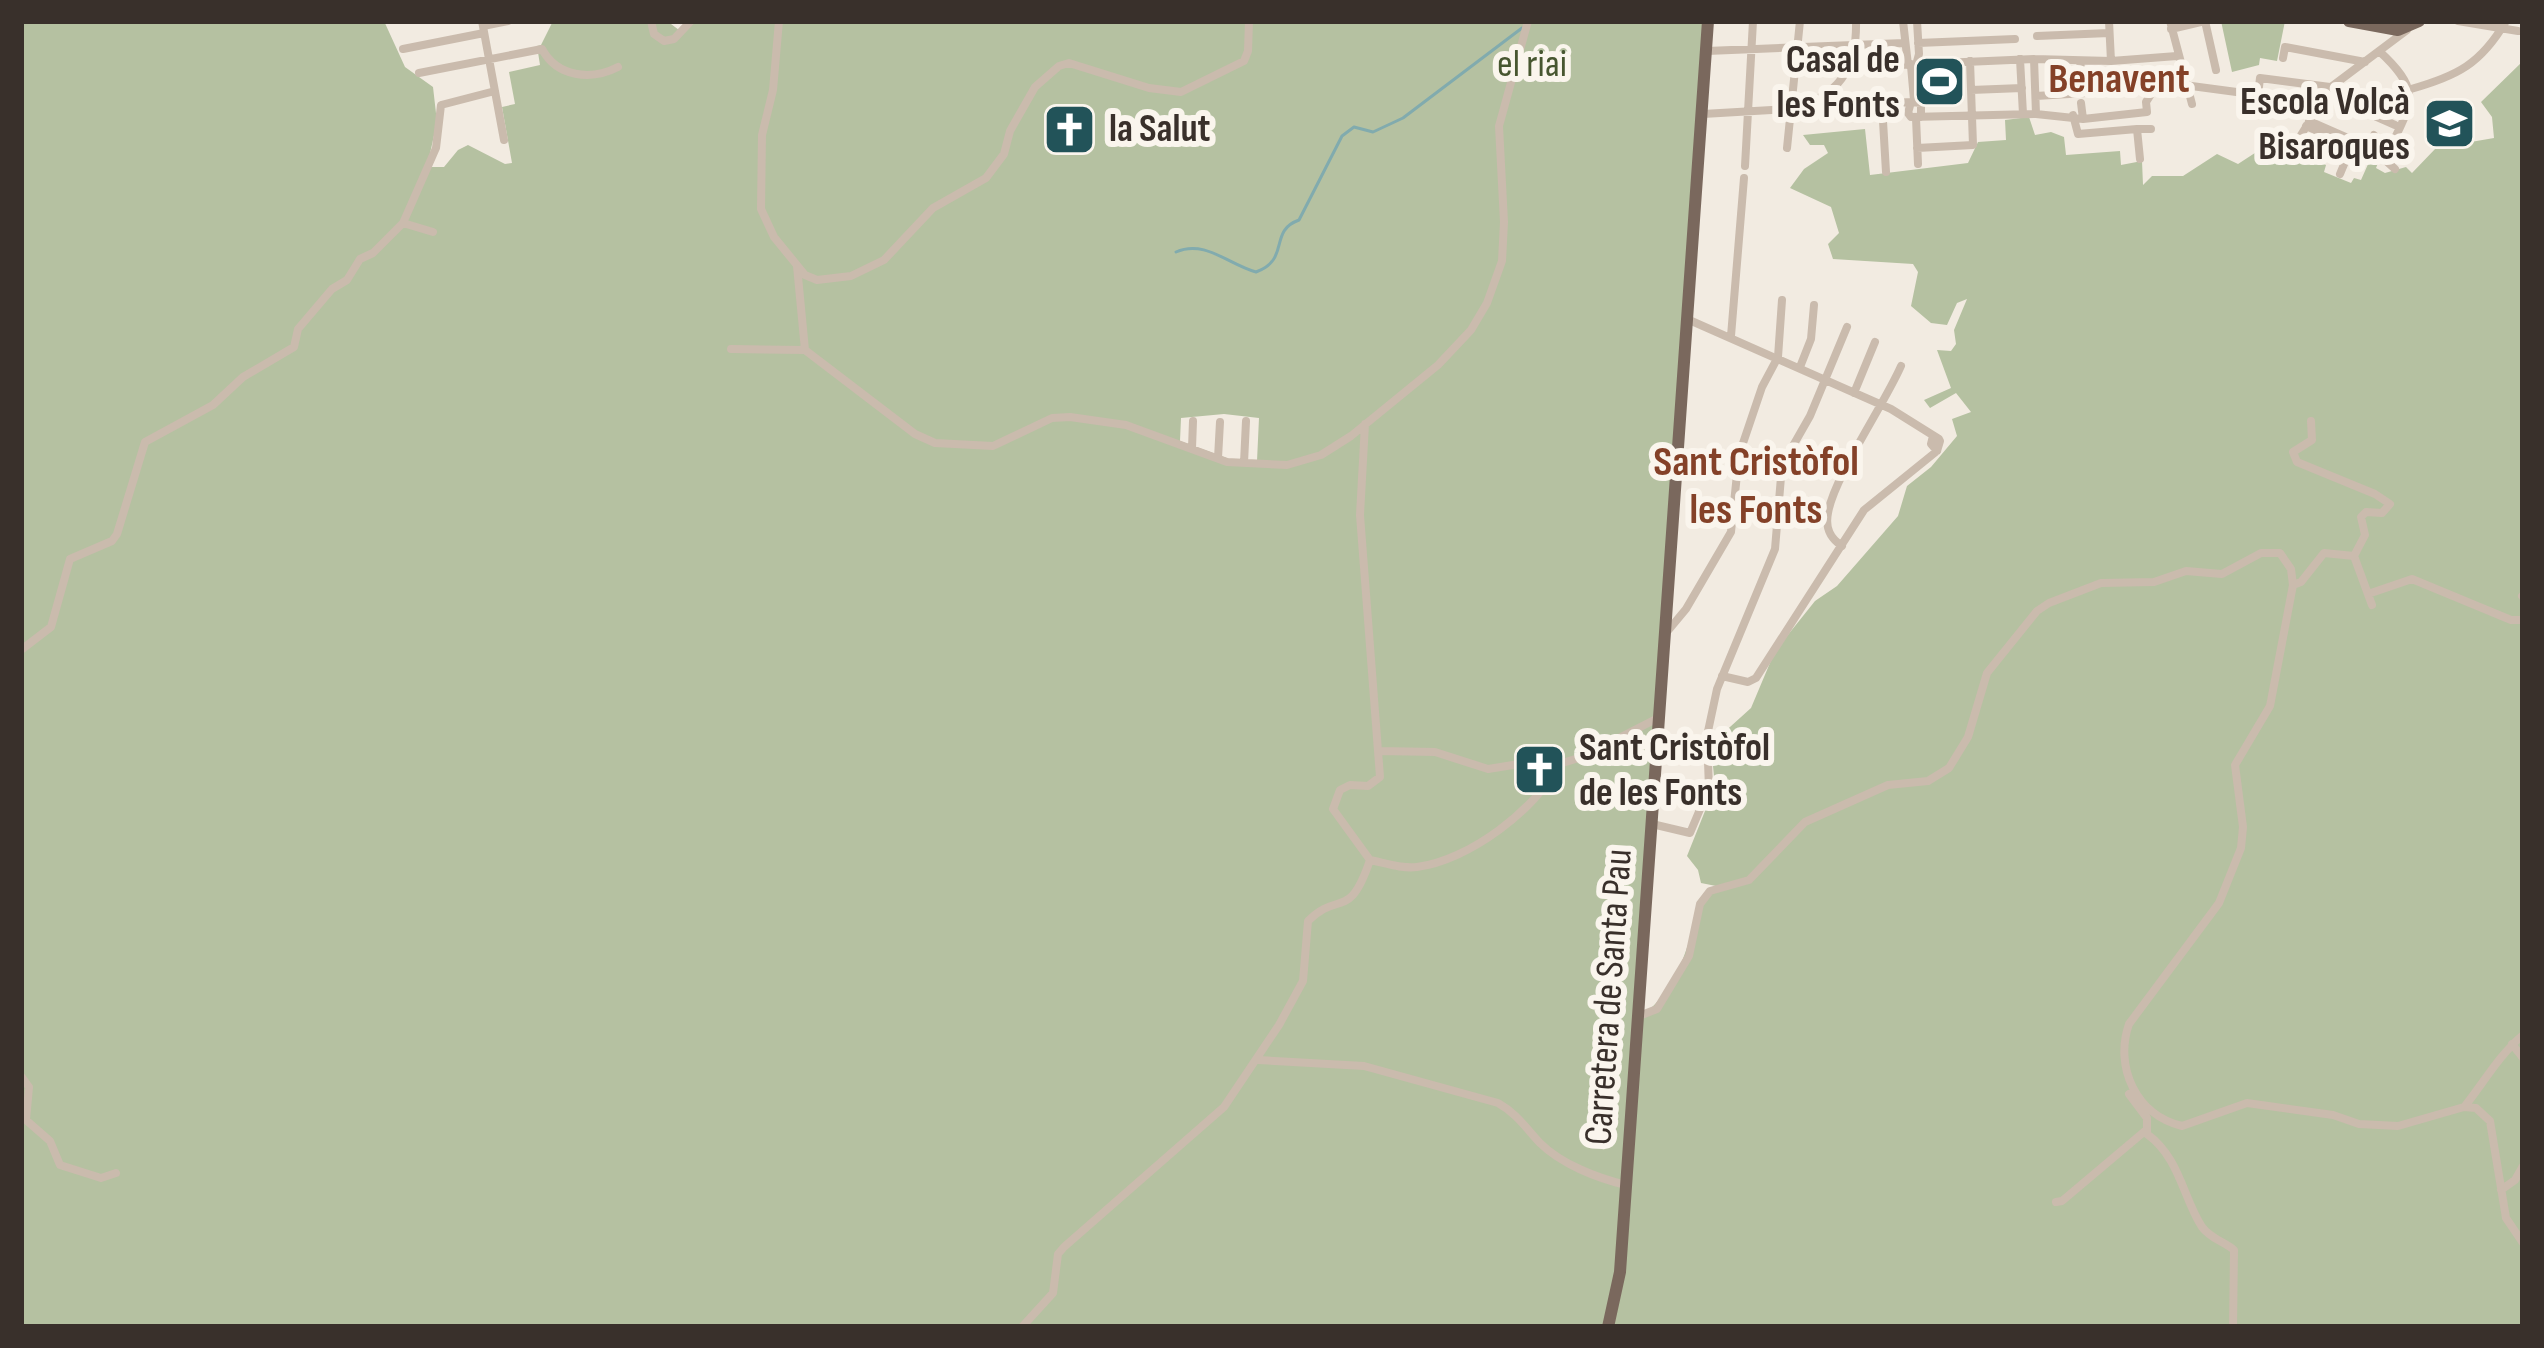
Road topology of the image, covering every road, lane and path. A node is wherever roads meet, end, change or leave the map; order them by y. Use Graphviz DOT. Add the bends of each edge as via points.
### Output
graph roads {
  1 [pos="508,21"];
  2 [pos="651,21"];
  3 [pos="691,21"];
  4 [pos="779,21"];
  5 [pos="1249,21"];
  6 [pos="1528,21"];
  7 [pos="1753,21"];
  8 [pos="1800,21"];
  9 [pos="1856,21"];
  10 [pos="1903,21"];
  11 [pos="1917,21"];
  12 [pos="2109,21"];
  13 [pos="2206,21"];
  14 [pos="2348,21"];
  15 [pos="2418,21"];
  16 [pos="2458,21"];
  17 [pos="1708,22"];
  18 [pos="2171,25"];
  19 [pos="2504,25"];
  20 [pos="2394,26"];
  21 [pos="483,27"];
  22 [pos="2518,31"];
  23 [pos="2109,33"];
  24 [pos="2038,36"];
  25 [pos="2015,39"];
  26 [pos="1918,43"];
  27 [pos="1904,44"];
  28 [pos="1857,46"];
  29 [pos="1798,48"];
  30 [pos="2383,48"];
  31 [pos="403,49"];
  32 [pos="1752,50"];
  33 [pos="1707,51"];
  34 [pos="2177,56"];
  35 [pos="2283,58"];
  36 [pos="489,59"];
  37 [pos="2020,59"];
  38 [pos="2034,59"];
  39 [pos="2080,61"];
  40 [pos="2111,61"];
  41 [pos="1970,62"];
  42 [pos="2365,62"];
  43 [pos="1912,66"];
  44 [pos="618,67"];
  45 [pos="1850,67"];
  46 [pos="2216,70"];
  47 [pos="419,73"];
  48 [pos="2184,86"];
  49 [pos="2022,88"];
  50 [pos="2411,89"];
  51 [pos="1971,90"];
  52 [pos="495,91"];
  53 [pos="2153,91"];
  54 [pos="2036,95"];
  55 [pos="2258,95"];
  56 [pos="2325,95"];
  57 [pos="2083,98"];
  58 [pos="1912,101"];
  59 [pos="1882,104"];
  60 [pos="2192,104"];
  61 [pos="1790,108"];
  62 [pos="1749,111"];
  63 [pos="1702,114"];
  64 [pos="2023,114"];
  65 [pos="2036,114"];
  66 [pos="1918,117"];
  67 [pos="1972,117"];
  68 [pos="2078,117"];
  69 [pos="2307,123"];
  70 [pos="2395,125"];
  71 [pos="2151,129"];
  72 [pos="2137,130"];
  73 [pos="2374,135"];
  74 [pos="504,140"];
  75 [pos="1787,148"];
  76 [pos="1917,148"];
  77 [pos="2140,159"];
  78 [pos="1918,164"];
  79 [pos="1745,166"];
  80 [pos="2395,169"];
  81 [pos="1886,172"];
  82 [pos="2339,174"];
  83 [pos="1744,178"];
  84 [pos="403,223"];
  85 [pos="433,232"];
  86 [pos="797,265"];
  87 [pos="1781,301"];
  88 [pos="1814,305"];
  89 [pos="1688,319"];
  90 [pos="1847,327"];
  91 [pos="1731,336"];
  92 [pos="1875,342"];
  93 [pos="731,349"];
  94 [pos="806,350"];
  95 [pos="1778,357"];
  96 [pos="1901,366"];
  97 [pos="1800,367"];
  98 [pos="1827,380"];
  99 [pos="1854,392"];
  100 [pos="1884,406"];
  101 [pos="1193,421"];
  102 [pos="1246,421"];
  103 [pos="2311,421"];
  104 [pos="1220,422"];
  105 [pos="1365,424"];
  106 [pos="1192,448"];
  107 [pos="1218,458"];
  108 [pos="1244,463"];
  109 [pos="1842,546"];
  110 [pos="2354,556"];
  111 [pos="2293,585"];
  112 [pos="2368,594"];
  113 [pos="2372,604"];
  114 [pos="2523,620"];
  115 [pos="1665,634"];
  116 [pos="21,650"];
  117 [pos="1722,676"];
  118 [pos="1659,718"];
  119 [pos="1380,751"];
  120 [pos="1558,764"];
  121 [pos="1652,824"];
  122 [pos="1370,860"];
  123 [pos="1637,1016"];
  124 [pos="2523,1035"];
  125 [pos="2512,1044"];
  126 [pos="2523,1058"];
  127 [pos="1256,1060"];
  128 [pos="21,1076"];
  129 [pos="2132,1089"];
  130 [pos="2464,1107"];
  131 [pos="2146,1130"];
  132 [pos="2523,1166"];
  133 [pos="116,1173"];
  134 [pos="1626,1185"];
  135 [pos="2501,1190"];
  136 [pos="2056,1202"];
  137 [pos="2523,1243"];
  138 [pos="1022,1327"];
  139 [pos="1608,1327"];
  140 [pos="2233,1327"];
  1 -- 21 [label="street"];
  2 -- 3 [label="street" via="664,41"];
  4 -- 86 [label="street" via="762,135 761,209"];
  5 -- 86 [label="street" via="1244,61 1181,92 1064,63 1035,87 986,178 933,208 884,260 834,280 817,280"];
  6 -- 105 [label="street" via="1499,126 1502,261 1487,303 1438,365"];
  7 -- 32 [label="street"];
  8 -- 29 [label="street"];
  9 -- 28 [label="street"];
  10 -- 27 [label="street"];
  11 -- 26 [label="street"];
  12 -- 23 [label="street"];
  13 -- 18 [label="street"];
  13 -- 46 [label="street"];
  14 -- 20 [label="main road"];
  15 -- 20 [label="main road"];
  15 -- 30 [label="street"];
  16 -- 19 [label="street"];
  17 -- 33 [label="main road, Carretera de Santa Pau"];
  18 -- 34 [label="street"];
  19 -- 22 [label="street"];
  19 -- 50 [label="street" via="2455,75"];
  20 -- 30 [label="street"];
  21 -- 31 [label="street"];
  21 -- 36 [label="street"];
  23 -- 24 [label="street"];
  23 -- 40 [label="street"];
  25 -- 26 [label="street"];
  26 -- 43 [label="street"];
  27 -- 28 [label="street"];
  27 -- 43 [label="street"];
  28 -- 29 [label="street"];
  28 -- 45 [label="street"];
  29 -- 32 [label="street"];
  29 -- 61 [label="street"];
  30 -- 42 [label="street"];
  30 -- 50 [label="street"];
  32 -- 33 [label="street"];
  32 -- 62 [label="street"];
  33 -- 63 [label="main road, Carretera de Santa Pau"];
  34 -- 40 [label="street"];
  34 -- 48 [label="street"];
  35 -- 42 [label="street" via="2285,47"];
  36 -- 44 [label="street" via="542,49 554,65 587,78"];
  36 -- 47 [label="street"];
  36 -- 52 [label="street"];
  37 -- 38 [label="street"];
  37 -- 41 [label="street"];
  37 -- 49 [label="street"];
  38 -- 39 [label="street"];
  38 -- 54 [label="street"];
  39 -- 40 [label="street"];
  39 -- 57 [label="street"];
  41 -- 43 [label="street"];
  41 -- 51 [label="street"];
  42 -- 56 [label="street"];
  43 -- 45 [label="street"];
  43 -- 58 [label="street"];
  45 -- 61 [label="street" via="1828,94"];
  48 -- 53 [label="street"];
  48 -- 55 [label="street"];
  48 -- 60 [label="street"];
  49 -- 51 [label="street"];
  49 -- 64 [label="street"];
  50 -- 80 [label="street" via="2385,160"];
  51 -- 67 [label="street"];
  52 -- 74 [label="street"];
  52 -- 84 [label="street" via="444,103 436,148"];
  53 -- 57 [label="street"];
  53 -- 68 [label="street" via="2147,112"];
  54 -- 57 [label="street"];
  54 -- 65 [label="street"];
  55 -- 56 [label="street"];
  55 -- 56 [label="street" via="2260,78"];
  56 -- 69 [label="street"];
  56 -- 70 [label="street"];
  57 -- 68 [label="street"];
  58 -- 59 [label="street"];
  58 -- 66 [label="street" via="1923,106"];
  59 -- 61 [label="street"];
  59 -- 81 [label="street"];
  61 -- 62 [label="street"];
  61 -- 75 [label="street"];
  62 -- 63 [label="street"];
  62 -- 79 [label="street"];
  63 -- 89 [label="main road, Carretera de Santa Pau"];
  64 -- 65 [label="street"];
  64 -- 67 [label="street"];
  65 -- 68 [label="street"];
  66 -- 67 [label="street"];
  66 -- 76 [label="street"];
  67 -- 76 [label="street" via="1973,145"];
  68 -- 72 [label="street" via="2078,134"];
  69 -- 73 [label="street" via="2366,152"];
  69 -- 82 [label="street" via="2302,141 2345,162"];
  71 -- 72 [label="street"];
  72 -- 77 [label="street"];
  76 -- 78 [label="street"];
  83 -- 91 [label="street"];
  84 -- 85 [label="street"];
  84 -- 116 [label="street" via="332,290 298,329 295,346 145,442 117,534 70,559 51,627"];
  86 -- 94 [label="street"];
  87 -- 95 [label="street"];
  88 -- 97 [label="street"];
  89 -- 91 [label="street"];
  89 -- 115 [label="main road, Carretera de Santa Pau"];
  90 -- 98 [label="street"];
  91 -- 95 [label="street"];
  92 -- 99 [label="street"];
  93 -- 94 [label="street"];
  94 -- 106 [label="street" via="935,443 992,446 1058,417 1115,423"];
  95 -- 97 [label="street"];
  95 -- 115 [label="street" via="1741,447 1728,540"];
  96 -- 100 [label="street"];
  97 -- 98 [label="street"];
  98 -- 99 [label="street"];
  98 -- 117 [label="street" via="1784,459 1773,558"];
  99 -- 100 [label="street"];
  100 -- 109 [label="street" via="1832,499 1828,528"];
  100 -- 109 [label="street" via="1942,442 1870,505"];
  101 -- 106 [label="street"];
  102 -- 108 [label="street"];
  103 -- 110 [label="street" via="2312,440 2293,458 2390,504 2361,517 2366,535"];
  104 -- 107 [label="street"];
  105 -- 108 [label="street" via="1321,455 1287,465"];
  105 -- 119 [label="street" via="1360,515"];
  106 -- 107 [label="street"];
  107 -- 108 [label="street"];
  109 -- 117 [label="street" via="1756,678"];
  110 -- 111 [label="street" via="2324,554"];
  110 -- 112 [label="street"];
  111 -- 123 [label="street" via="2287,560 2270,551 2222,574 2102,583 2049,603 1987,673 1949,768 1805,822 1749,880 1704,895 1689,956 1657,1009"];
  111 -- 129 [label="street" via="2270,706 2235,765 2241,848 2219,903 2129,1024"];
  112 -- 113 [label="street"];
  112 -- 114 [label="street" via="2412,579"];
  115 -- 118 [label="main road, Carretera de Santa Pau"];
  117 -- 121 [label="street" via="1707,736 1709,788 1694,827 1690,833"];
  118 -- 120 [label="street"];
  118 -- 121 [label="main road, Carretera de Santa Pau"];
  119 -- 120 [label="street" via="1435,752 1488,769"];
  119 -- 122 [label="street" via="1376,783 1345,786 1333,809"];
  120 -- 122 [label="street" via="1536,798 1466,851 1418,867"];
  121 -- 123 [label="main road, Carretera de Santa Pau"];
  122 -- 127 [label="street" via="1354,896 1308,921 1303,981"];
  123 -- 134 [label="main road, Carretera de Santa Pau"];
  124 -- 125 [label="street"];
  125 -- 126 [label="street"];
  125 -- 130 [label="street"];
  127 -- 134 [label="street" via="1364,1066 1498,1103 1551,1152"];
  127 -- 138 [label="street" via="1220,1112 1064,1247 1050,1298"];
  128 -- 133 [label="street" via="29,1087 26,1120 49,1139 60,1165 101,1178"];
  129 -- 130 [label="street" via="2148,1109 2182,1126 2247,1103 2398,1126"];
  129 -- 131 [label="street"];
  130 -- 135 [label="street" via="2490,1121"];
  131 -- 136 [label="street"];
  131 -- 140 [label="street" via="2204,1229 2234,1250"];
  132 -- 135 [label="street"];
  134 -- 139 [label="main road, Carretera de Santa Pau"];
  135 -- 137 [label="street" via="2510,1228"];
}
